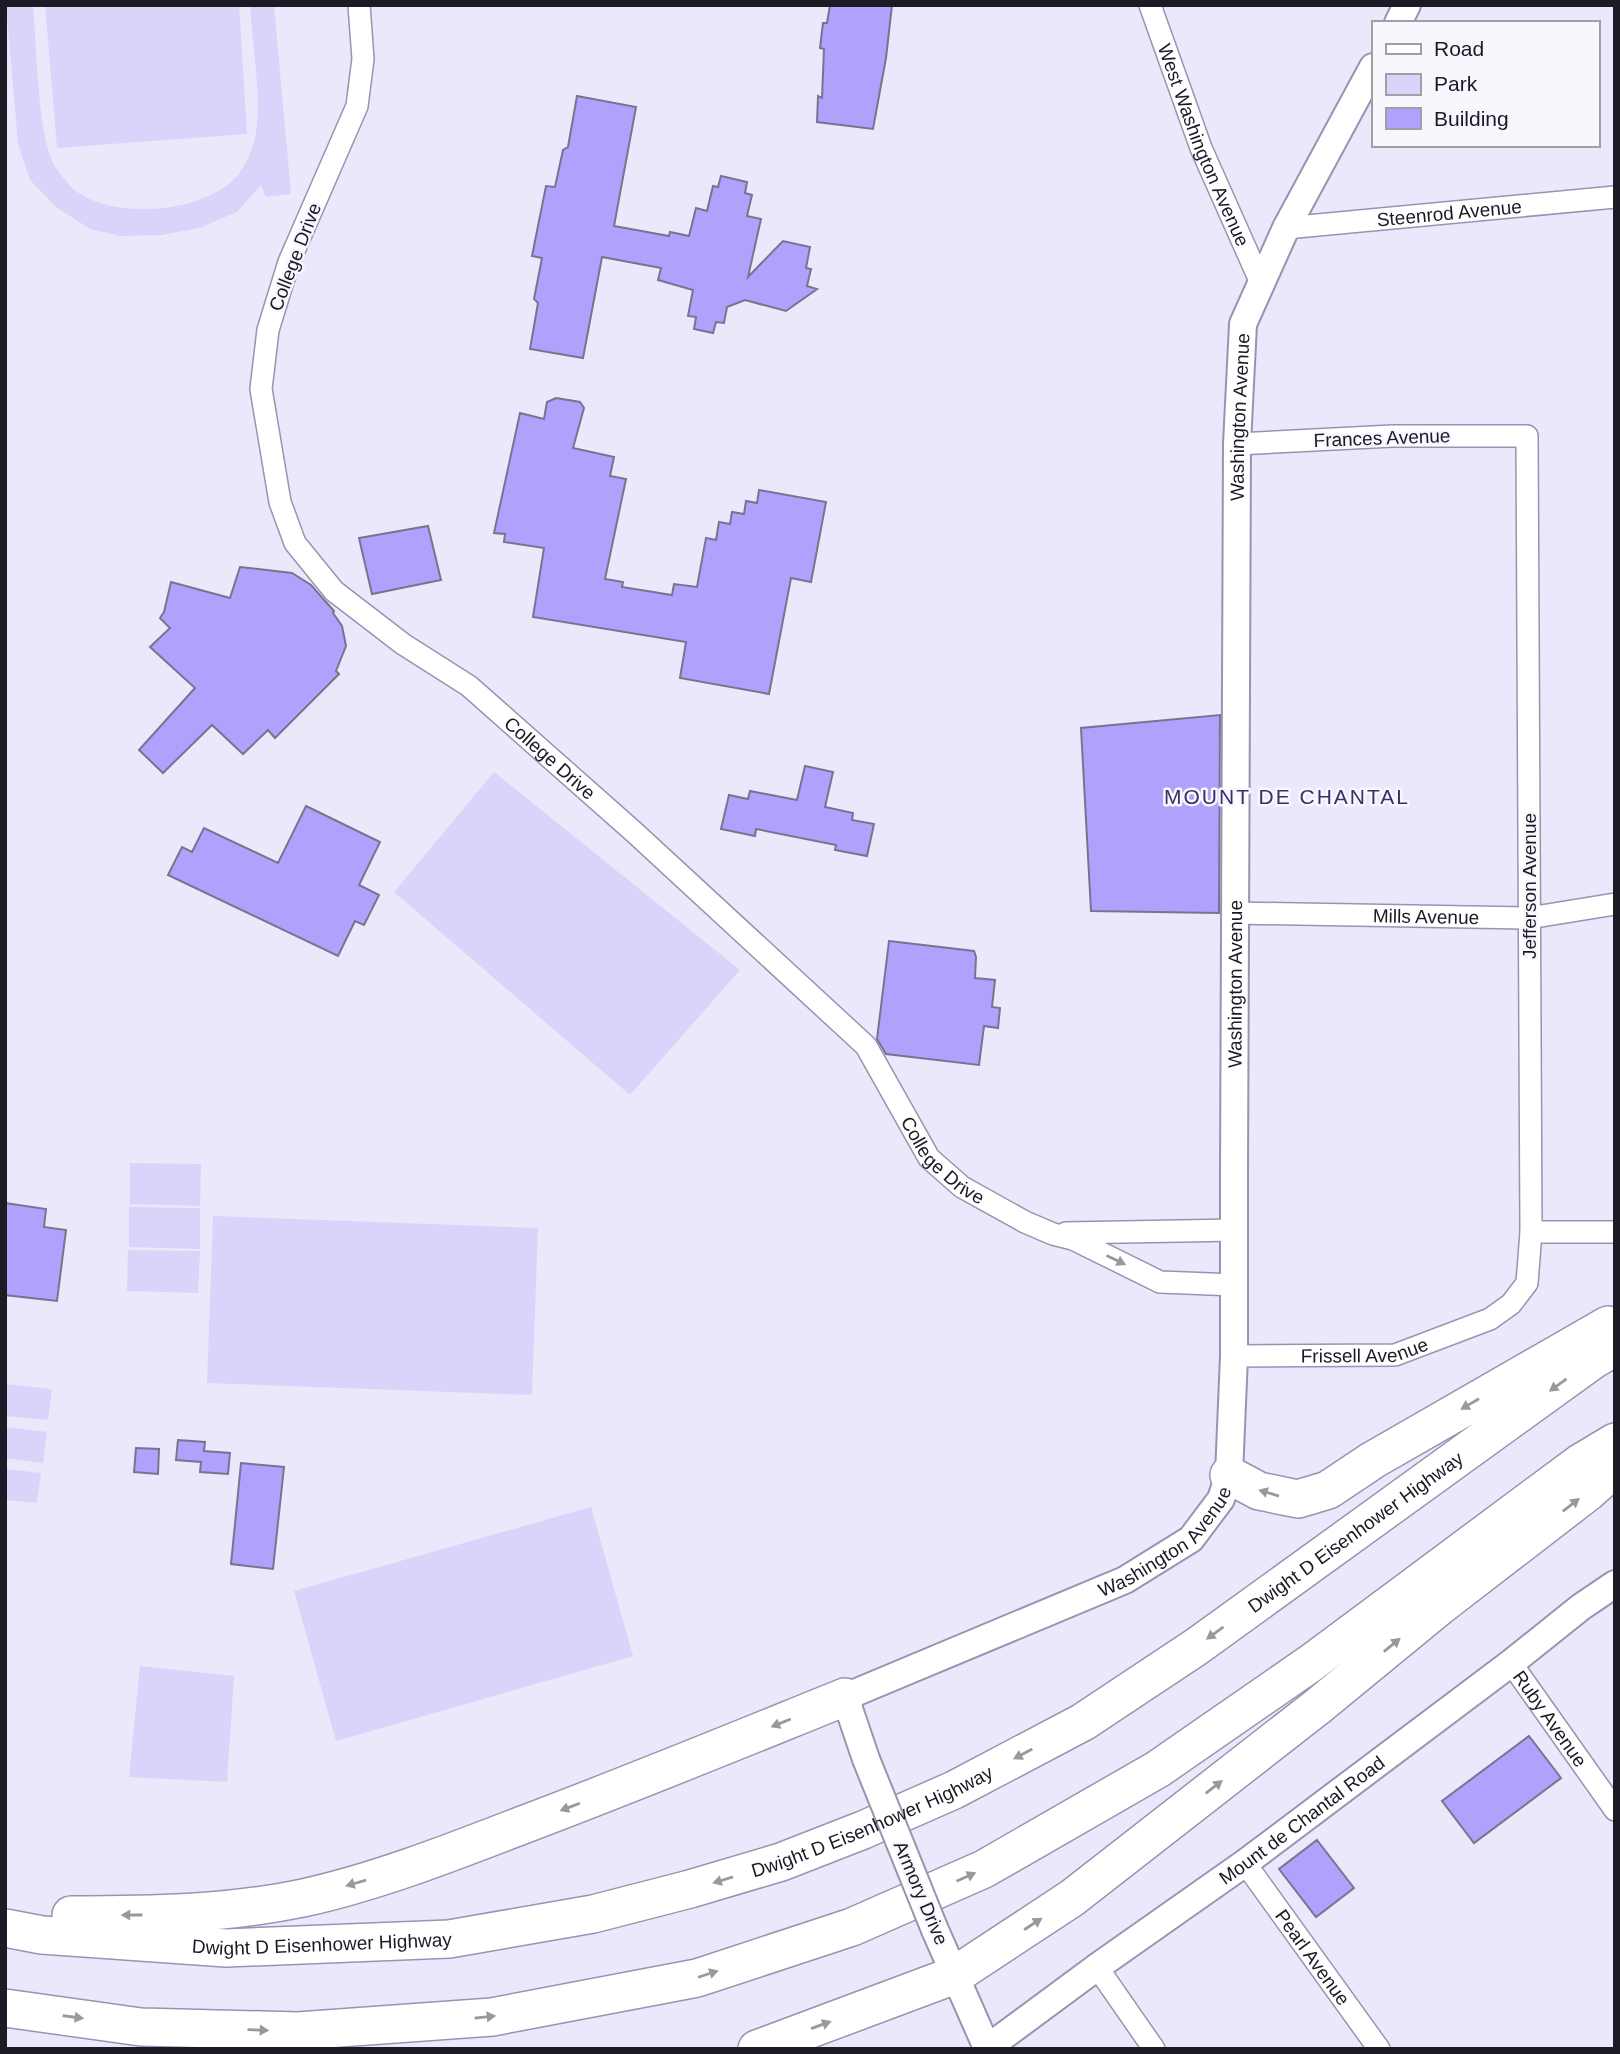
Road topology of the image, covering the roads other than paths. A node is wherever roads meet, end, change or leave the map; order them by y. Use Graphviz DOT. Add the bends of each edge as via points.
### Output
graph roads {
  1 [pos="359,5"];
  2 [pos="1407,5"];
  3 [pos="1151,6"];
  4 [pos="1399,21"];
  5 [pos="1372,69"];
  6 [pos="1615,197"];
  7 [pos="1286,228"];
  8 [pos="1261,283"];
  9 [pos="1527,436"];
  10 [pos="1237,444"];
  11 [pos="1615,904"];
  12 [pos="1236,913"];
  13 [pos="1529,918"];
  14 [pos="1236,1230"];
  15 [pos="1531,1232"];
  16 [pos="1615,1232"];
  17 [pos="1053,1234"];
  18 [pos="1235,1285"];
  19 [pos="1490,1319"];
  20 [pos="1615,1321"];
  21 [pos="1615,1347"];
  22 [pos="1234,1356"];
  23 [pos="1615,1442"];
  24 [pos="1615,1468"];
  25 [pos="1229,1475"];
  26 [pos="1615,1584"];
  27 [pos="1511,1663"];
  28 [pos="845,1697"];
  29 [pos="1615,1810"];
  30 [pos="1245,1863"];
  31 [pos="5,1913"];
  32 [pos="5,1928"];
  33 [pos="1097,1967"];
  34 [pos="955,1975"];
  35 [pos="5,2008"];
  36 [pos="141,2027"];
  37 [pos="987,2048"];
  38 [pos="212,2049"];
  39 [pos="757,2049"];
  40 [pos="1154,2049"];
  41 [pos="1379,2049"];
  1 -- 17 [label="street, College Drive" via="363,59 357,106 289,262 268,330 261,389 280,502 295,543 334,591 469,687 866,1046 929,1158 962,1187"];
  2 -- 4 [label="street"];
  3 -- 8 [label="street, West Washington Avenue" via="1201,148"];
  5 -- 7 [label="street, Washington Avenue"];
  6 -- 7 [label="street, Steenrod Avenue"];
  7 -- 8 [label="street, Washington Avenue"];
  8 -- 10 [label="street, Washington Avenue" via="1242,324"];
  9 -- 10 [label="street, Frances Avenue" via="1392,436"];
  9 -- 13 [label="street, Jefferson Avenue"];
  10 -- 12 [label="street, Washington Avenue"];
  11 -- 13 [label="street, Mills Avenue"];
  12 -- 13 [label="street, Mills Avenue"];
  12 -- 14 [label="street, Washington Avenue"];
  13 -- 15 [label="street, Jefferson Avenue"];
  14 -- 17 [label="street"];
  14 -- 18 [label="street, Washington Avenue"];
  15 -- 16 [label="street"];
  15 -- 19 [label="street, Jefferson Avenue" via="1527,1283 1511,1304"];
  17 -- 18 [label="street, College Drive, one-way" via="1073,1239 1160,1282"];
  18 -- 22 [label="street, Washington Avenue"];
  19 -- 22 [label="street, Frissell Avenue" via="1395,1355"];
  20 -- 25 [label="highway, one-way" via="1328,1490 1298,1499 1259,1490"];
  21 -- 32 [label="highway, Dwight D Eisenhower Highway, one-way" via="1196,1647 1083,1722 954,1790 781,1863 593,1914 449,1939 226,1948 42,1935"];
  22 -- 25 [label="street, Washington Avenue"];
  36 -- 23 [label="highway, one-way" via="298,2031 492,2017 697,1978 852,1927 984,1869 1158,1769"];
  34 -- 24 [label="highway, one-way" via="1072,1898"];
  25 -- 28 [label="street, Washington Avenue" via="1221,1499 1191,1539 1125,1580"];
  26 -- 27 [label="street, Mount de Chantal Road"];
  27 -- 29 [label="street, Ruby Avenue"];
  27 -- 30 [label="street, Mount de Chantal Road"];
  28 -- 31 [label="highway, one-way" via="438,1857 305,1897 165,1915"];
  28 -- 34 [label="street, Armory Drive, bridge"];
  30 -- 33 [label="street, Mount de Chantal Road"];
  30 -- 41 [label="street, Pearl Avenue"];
  33 -- 37 [label="street, Mount de Chantal Road"];
  33 -- 40 [label="street"];
  34 -- 37 [label="street, Armory Drive"];
  39 -- 34 [label="highway, one-way"];
  35 -- 36 [label="highway, one-way"];
  36 -- 38 [label="highway"];
}
